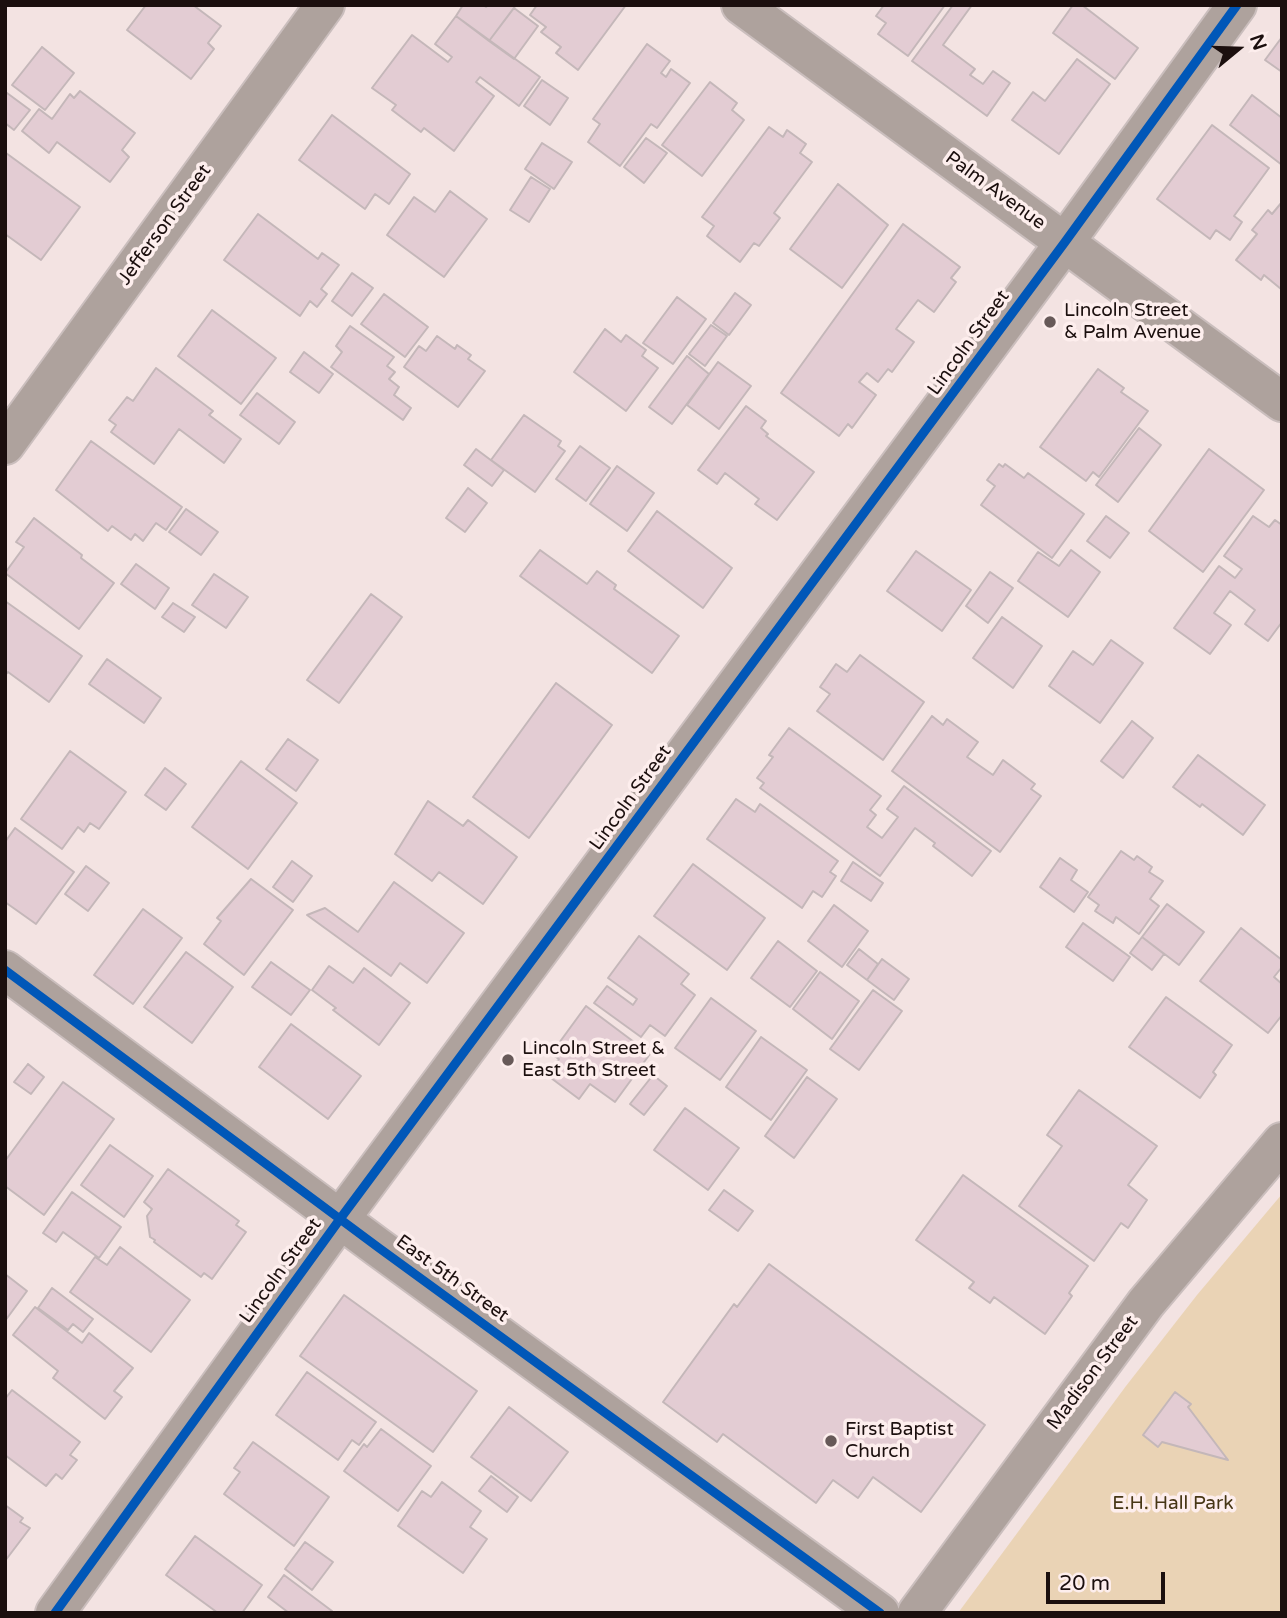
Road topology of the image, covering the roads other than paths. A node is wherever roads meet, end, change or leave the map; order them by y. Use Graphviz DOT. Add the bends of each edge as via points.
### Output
graph roads {
  1 [pos="325,5"];
  2 [pos="741,5"];
  3 [pos="1237,5"];
  4 [pos="1065,242"];
  5 [pos="1282,402"];
  6 [pos="5,445"];
  7 [pos="5,970"];
  8 [pos="1282,1142"];
  9 [pos="340,1219"];
  10 [pos="55,1613"];
  11 [pos="880,1613"];
  12 [pos="917,1613"];
  1 -- 6 [label="street, Jefferson Street"];
  2 -- 4 [label="street, Palm Avenue"];
  3 -- 4 [label="street, Lincoln Street"];
  4 -- 5 [label="street, Palm Avenue"];
  4 -- 9 [label="street, Lincoln Street"];
  7 -- 9 [label="street, East 5th Street"];
  8 -- 12 [label="street, Madison Street" via="1146,1303"];
  9 -- 10 [label="street, Lincoln Street"];
  9 -- 11 [label="street, East 5th Street"];
}
